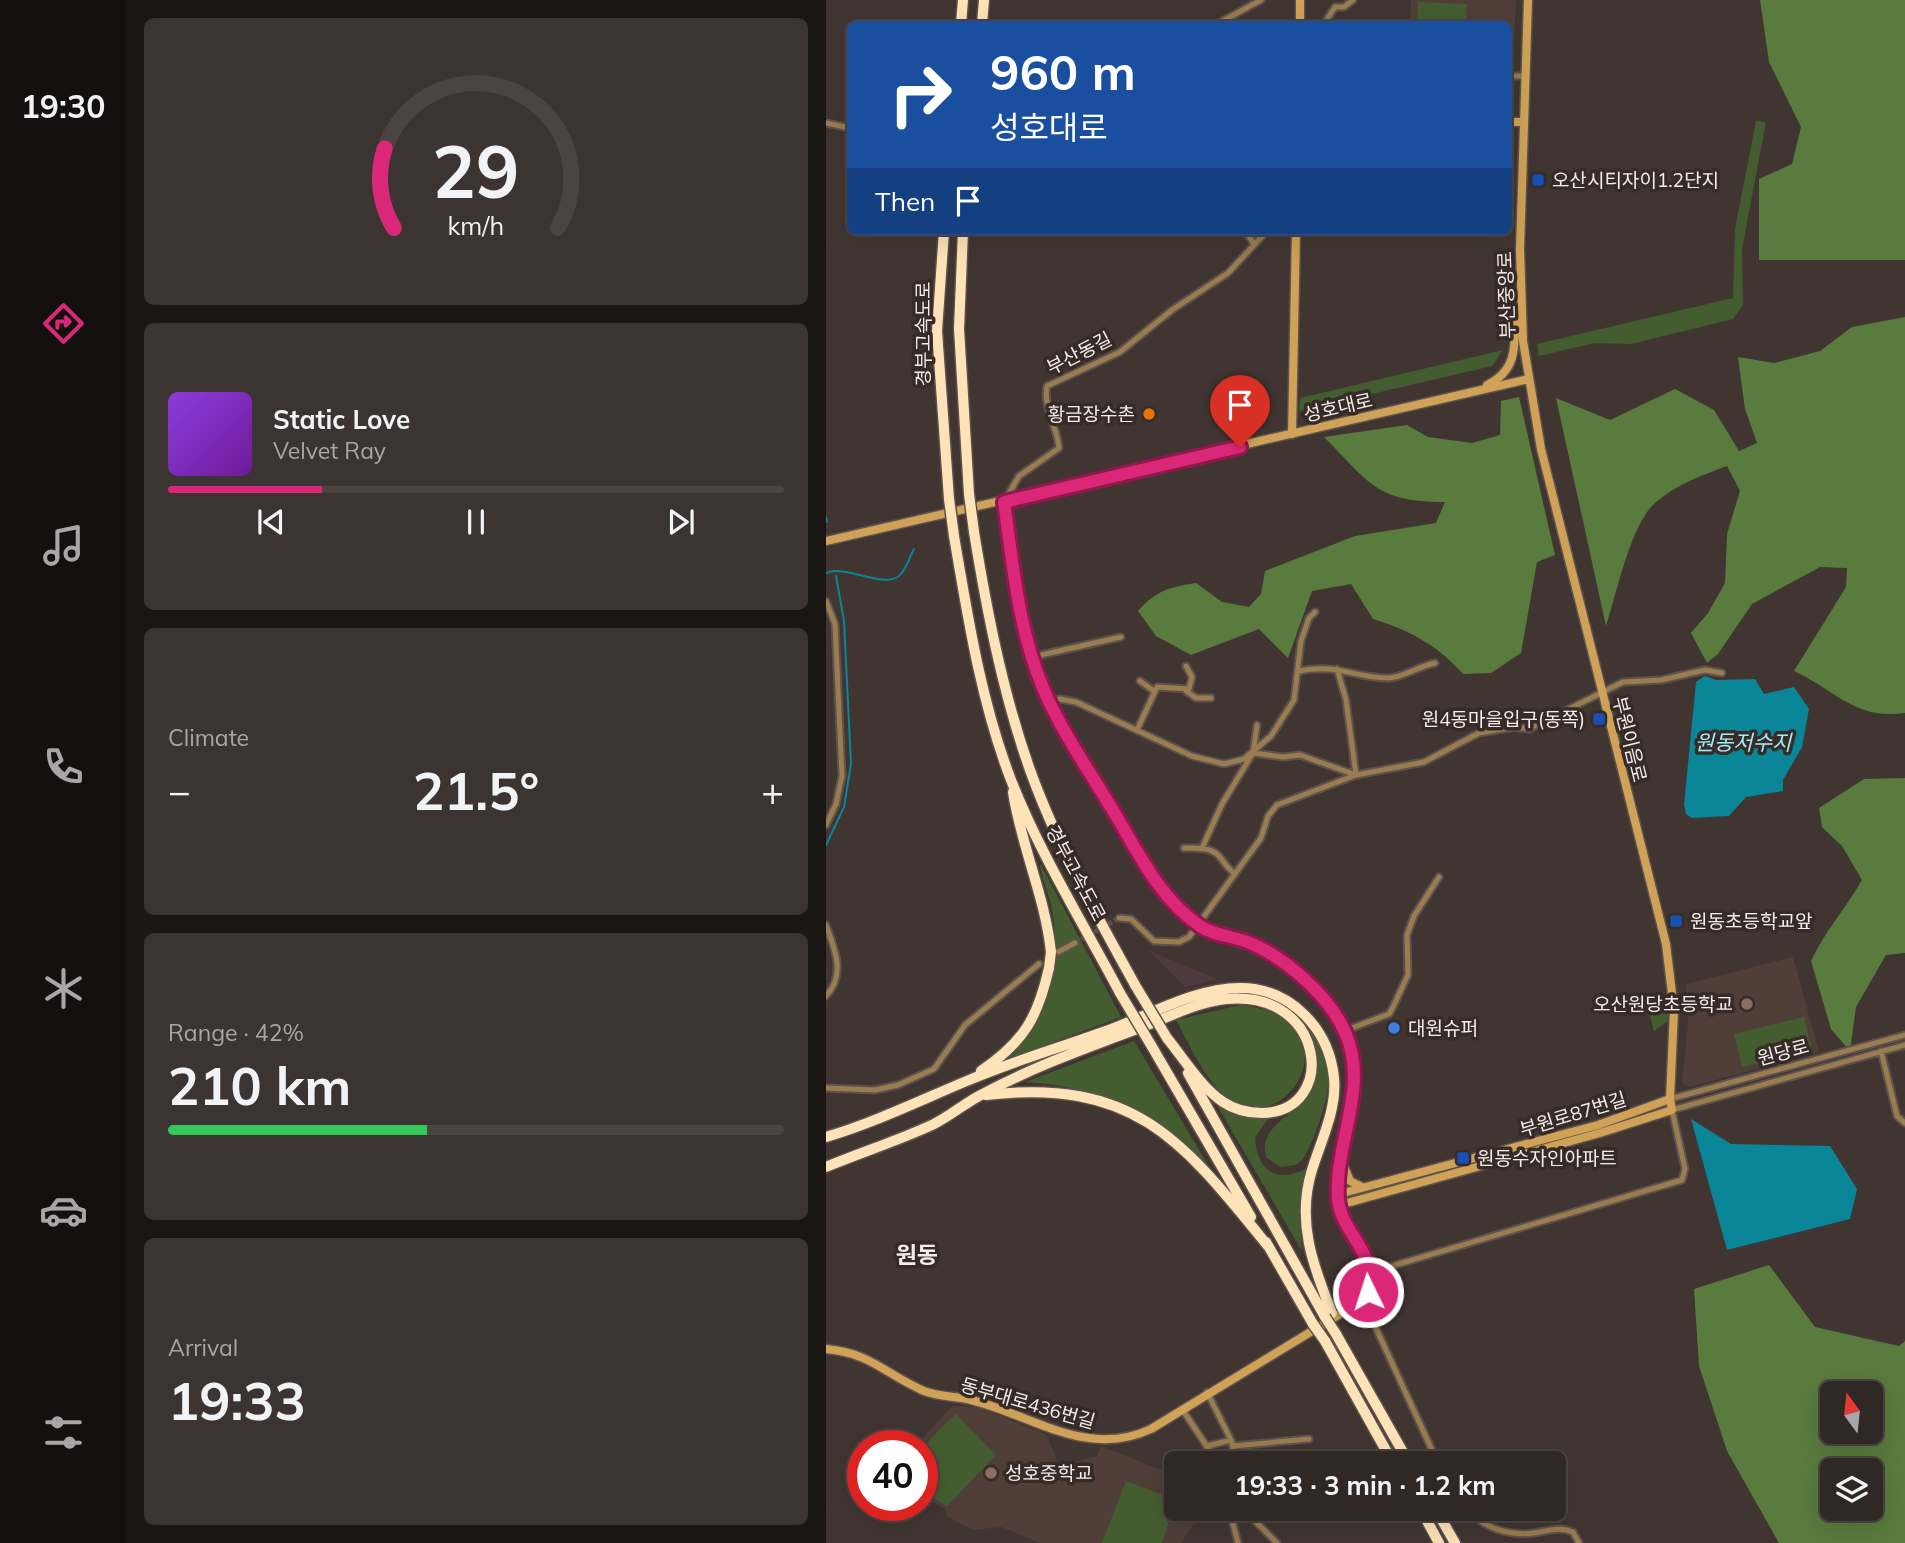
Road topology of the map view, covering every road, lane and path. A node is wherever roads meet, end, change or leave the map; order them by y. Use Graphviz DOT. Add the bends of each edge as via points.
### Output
graph roads {
  1 [pos="963,0"];
  2 [pos="984,0"];
  3 [pos="1261,0"];
  4 [pos="1300,0"];
  5 [pos="1353,0"];
  6 [pos="1528,0"];
  7 [pos="961,21"];
  8 [pos="982,21"];
  9 [pos="1222,21"];
  10 [pos="1300,21"];
  11 [pos="1326,21"];
  12 [pos="1512,76"];
  13 [pos="1526,76"];
  14 [pos="1512,122"];
  15 [pos="1524,122"];
  16 [pos="826,123"];
  17 [pos="847,127"];
  18 [pos="944,235"];
  19 [pos="963,235"];
  20 [pos="1248,235"];
  21 [pos="1263,235"];
  22 [pos="1296,235"];
  23 [pos="1254,245"];
  24 [pos="1520,285"];
  25 [pos="1529,379"];
  26 [pos="1469,393"];
  27 [pos="1292,434"];
  28 [pos="1004,502"];
  29 [pos="826,541"];
  30 [pos="826,601"];
  31 [pos="1315,612"];
  32 [pos="1121,637"];
  33 [pos="1032,657"];
  34 [pos="1435,663"];
  35 [pos="1186,666"];
  36 [pos="1336,669"];
  37 [pos="1299,671"];
  38 [pos="1722,673"];
  39 [pos="1140,681"];
  40 [pos="1154,691"];
  41 [pos="1186,691"];
  42 [pos="1602,691"];
  43 [pos="1212,698"];
  44 [pos="1050,701"];
  45 [pos="1257,725"];
  46 [pos="1137,730"];
  47 [pos="1254,753"];
  48 [pos="1356,775"];
  49 [pos="1010,778"];
  50 [pos="826,825"];
  51 [pos="1184,848"];
  52 [pos="1202,848"];
  53 [pos="1234,873"];
  54 [pos="1439,877"];
  55 [pos="1119,918"];
  56 [pos="826,925"];
  57 [pos="1199,926"];
  58 [pos="1075,943"];
  59 [pos="1054,952"];
  60 [pos="1044,966"];
  61 [pos="826,996"];
  62 [pos="1344,1031"];
  63 [pos="1905,1035"];
  64 [pos="1167,1038"];
  65 [pos="1905,1045"];
  66 [pos="1881,1051"];
  67 [pos="969,1079"];
  68 [pos="826,1088"];
  69 [pos="978,1096"];
  70 [pos="1670,1099"];
  71 [pos="1672,1110"];
  72 [pos="1905,1123"];
  73 [pos="826,1137"];
  74 [pos="1511,1153"];
  75 [pos="1342,1160"];
  76 [pos="826,1167"];
  77 [pos="1365,1187"];
  78 [pos="1338,1202"];
  79 [pos="1268,1247"];
  80 [pos="1370,1268"];
  81 [pos="1363,1300"];
  82 [pos="1328,1315"];
  83 [pos="826,1349"];
  84 [pos="1207,1392"];
  85 [pos="1182,1409"];
  86 [pos="1308,1439"];
  87 [pos="1232,1443"];
  88 [pos="1207,1446"];
  89 [pos="1210,1451"];
  90 [pos="1234,1451"];
  91 [pos="1387,1451"];
  92 [pos="1402,1451"];
  93 [pos="1432,1451"];
  94 [pos="1232,1521"];
  95 [pos="1254,1521"];
  96 [pos="1427,1521"];
  97 [pos="1442,1521"];
  98 [pos="1483,1521"];
  99 [pos="1238,1543"];
  100 [pos="1277,1543"];
  101 [pos="1439,1543"];
  102 [pos="1455,1543"];
  103 [pos="1579,1543"];
  1 -- 7 [label="highway"];
  2 -- 8 [label="highway"];
  3 -- 9 [label="street"];
  4 -- 10 [label="street"];
  5 -- 11 [label="street" via="1335,7"];
  6 -- 13 [label="street, 부산중앙로"];
  12 -- 13 [label="street"];
  13 -- 15 [label="street, 부산중앙로"];
  14 -- 15 [label="street"];
  15 -- 24 [label="street, 부산중앙로"];
  16 -- 17 [label="street"];
  18 -- 49 [label="highway, 경부고속도로, bridge" via="937,331 949,499 973,644"];
  19 -- 64 [label="highway, 경부고속도로, bridge" via="959,329 969,494 993,635 1030,770 1078,881"];
  20 -- 23 [label="street"];
  21 -- 23 [label="street, 부산동길"];
  22 -- 27 [label="street"];
  23 -- 28 [label="street, 부산동길" via="1228,273 1120,352 1047,386 1059,448 1019,476"];
  24 -- 25 [label="street, 부산중앙로"];
  24 -- 26 [label="street" via="1515,355 1510,367 1494,382"];
  25 -- 26 [label="street, 성호대로"];
  25 -- 42 [label="street, 부원이음로" via="1541,449"];
  26 -- 27 [label="street, 성호대로"];
  27 -- 28 [label="street, 성호대로"];
  28 -- 29 [label="street, 성호대로"];
  28 -- 33 [label="street" via="1018,601"];
  30 -- 50 [label="street" via="835,624 842,776"];
  31 -- 37 [label="street" via="1304,628"];
  32 -- 33 [label="street"];
  33 -- 44 [label="street"];
  34 -- 36 [label="street" via="1392,678"];
  35 -- 41 [label="street" via="1192,677"];
  36 -- 37 [label="street" via="1324,666"];
  36 -- 48 [label="street" via="1346,700"];
  37 -- 47 [label="street" via="1294,700 1282,723"];
  38 -- 42 [label="street" via="1692,671 1661,680 1623,682"];
  39 -- 40 [label="street"];
  40 -- 41 [label="street" via="1161,686"];
  40 -- 46 [label="street"];
  41 -- 43 [label="street" via="1196,698"];
  42 -- 48 [label="street" via="1529,729 1479,733 1424,762"];
  42 -- 70 [label="street, 부원이음로" via="1668,956 1674,1010"];
  44 -- 46 [label="street" via="1076,702"];
  44 -- 57 [label="street" via="1142,861 1161,888"];
  45 -- 47 [label="street"];
  46 -- 47 [label="street" via="1210,762 1232,764"];
  47 -- 48 [label="street" via="1300,755"];
  47 -- 52 [label="street" via="1222,803"];
  48 -- 53 [label="street" via="1277,805 1261,838"];
  49 -- 59 [label="highway"];
  49 -- 79 [label="highway, 경부고속도로, bridge" via="1120,993"];
  51 -- 52 [label="street"];
  52 -- 53 [label="street" via="1218,855"];
  53 -- 57 [label="street"];
  54 -- 62 [label="street" via="1407,935 1408,975 1389,1014"];
  55 -- 57 [label="street" via="1131,919 1160,942 1179,942"];
  56 -- 61 [label="street" via="838,972"];
  57 -- 62 [label="street" via="1250,943 1280,960 1318,995"];
  58 -- 59 [label="street"];
  59 -- 60 [label="highway, bridge"];
  60 -- 67 [label="highway" via="1041,1003 1027,1031 1002,1057"];
  60 -- 68 [label="street" via="965,1025 934,1069 875,1090"];
  62 -- 75 [label="street" via="1356,1075"];
  63 -- 70 [label="street, 원당로"];
  64 -- 69 [label="highway" via="1210,1091 1247,1113 1281,1110 1301,1094 1311,1072 1310,1048 1300,1026 1274,1005 1242,998 1186,1010 1034,1069"];
  64 -- 82 [label="highway, 경부고속도로"];
  65 -- 66 [label="street, 원당로"];
  66 -- 71 [label="street, 원당로"];
  66 -- 72 [label="street" via="1897,1116"];
  67 -- 73 [label="highway" via="917,1105"];
  67 -- 82 [label="highway" via="1226,989 1257,990 1294,1005 1323,1037 1334,1080 1304,1215 1311,1262"];
  69 -- 76 [label="highway" via="936,1123"];
  69 -- 79 [label="highway" via="1044,1090 1081,1095 1140,1116 1189,1153"];
  70 -- 71 [label="street, 부원이음로"];
  70 -- 74 [label="street, 부원로87번길"];
  71 -- 74 [label="street, 부원로87번길"];
  71 -- 80 [label="street" via="1685,1169 1682,1180 1392,1266"];
  74 -- 77 [label="street, 부원로87번길"];
  74 -- 78 [label="street, 부원로87번길"];
  75 -- 77 [label="street" via="1350,1181"];
  75 -- 78 [label="street"];
  77 -- 78 [label="street, 부원로87번길" via="1343,1193"];
  78 -- 80 [label="street"];
  79 -- 91 [label="highway, 경부고속도로, bridge"];
  80 -- 81 [label="street" via="1370,1285"];
  81 -- 84 [label="street, 동부대로436번길"];
  81 -- 93 [label="street"];
  82 -- 92 [label="highway"];
  83 -- 85 [label="street, 동부대로436번길" via="869,1358 937,1396 969,1399 1080,1437 1133,1437"];
  84 -- 85 [label="street, 동부대로436번길"];
  84 -- 87 [label="street"];
  85 -- 88 [label="street"];
  86 -- 87 [label="street"];
  87 -- 88 [label="street"];
  87 -- 90 [label="street"];
  88 -- 89 [label="street"];
  94 -- 99 [label="street"];
  95 -- 100 [label="street"];
  96 -- 101 [label="highway"];
  97 -- 102 [label="highway"];
  98 -- 103 [label="street" via="1501,1530 1525,1533 1562,1529 1573,1532"];
}
